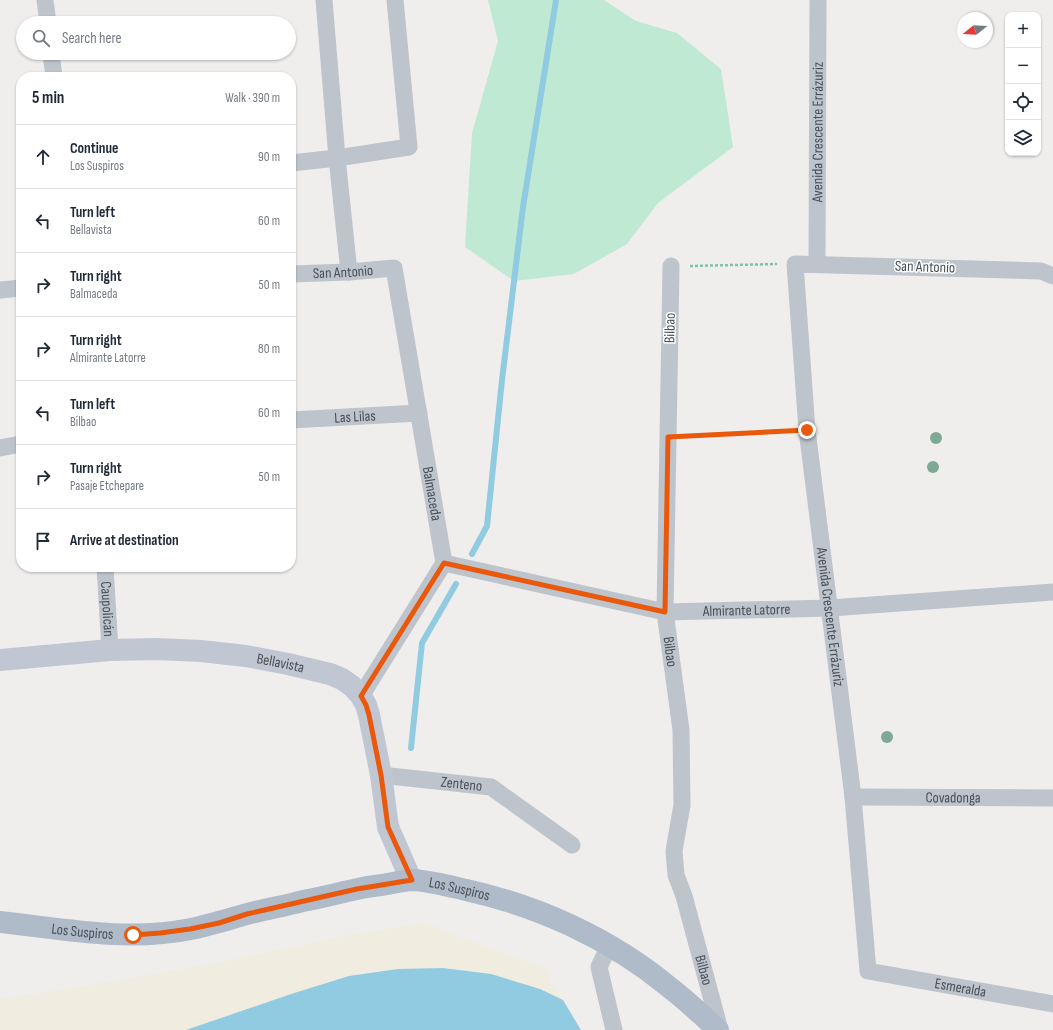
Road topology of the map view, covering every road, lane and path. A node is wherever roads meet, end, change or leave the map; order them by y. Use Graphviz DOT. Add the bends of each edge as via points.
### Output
graph roads {
  1 [pos="45,0"];
  2 [pos="324,0"];
  3 [pos="396,0"];
  4 [pos="818,0"];
  5 [pos="47,16"];
  6 [pos="52,60"];
  7 [pos="53,72"];
  8 [pos="337,158"];
  9 [pos="296,163"];
  10 [pos="795,264"];
  11 [pos="817,264"];
  12 [pos="671,266"];
  13 [pos="394,268"];
  14 [pos="349,272"];
  15 [pos="296,274"];
  16 [pos="1053,276"];
  17 [pos="16,288"];
  18 [pos="0,290"];
  19 [pos="419,413"];
  20 [pos="296,420"];
  21 [pos="807,430"];
  22 [pos="668,437"];
  23 [pos="16,445"];
  24 [pos="0,448"];
  25 [pos="444,563"];
  26 [pos="105,572"];
  27 [pos="1053,592"];
  28 [pos="830,608"];
  29 [pos="665,612"];
  30 [pos="110,650"];
  31 [pos="0,660"];
  32 [pos="361,696"];
  33 [pos="381,775"];
  34 [pos="852,797"];
  35 [pos="1053,798"];
  36 [pos="572,845"];
  37 [pos="412,880"];
  38 [pos="0,922"];
  39 [pos="609,946"];
  40 [pos="868,971"];
  41 [pos="1053,1004"];
  42 [pos="614,1030"];
  43 [pos="719,1030"];
  1 -- 5 [label="street"];
  2 -- 8 [label="street"];
  3 -- 8 [label="street" via="409,146"];
  4 -- 11 [label="street, Avenida Crescente Errázuriz"];
  6 -- 7 [label="street"];
  8 -- 9 [label="street"];
  8 -- 14 [label="street"];
  10 -- 11 [label="street, San Antonio"];
  10 -- 12 [label="path"];
  10 -- 21 [label="street, Avenida Crescente Errázuriz"];
  11 -- 16 [label="street, San Antonio" via="1041,271"];
  12 -- 22 [label="street, Bilbao"];
  13 -- 14 [label="street, San Antonio"];
  13 -- 19 [label="street, Balmaceda"];
  14 -- 15 [label="street, San Antonio"];
  17 -- 18 [label="street"];
  19 -- 20 [label="street, Las Lilas"];
  19 -- 25 [label="street, Balmaceda"];
  21 -- 22 [label="path"];
  21 -- 28 [label="street, Avenida Crescente Errázuriz"];
  22 -- 29 [label="street, Bilbao"];
  23 -- 24 [label="street"];
  25 -- 29 [label="street, Almirante Latorre"];
  25 -- 32 [label="street"];
  26 -- 30 [label="street, Caupolicán"];
  27 -- 28 [label="street, Almirante Latorre"];
  28 -- 29 [label="street, Almirante Latorre"];
  28 -- 34 [label="street, Avenida Crescente Errázuriz"];
  29 -- 43 [label="street, Bilbao" via="681,730 682,805 674,851 676,875 684,896"];
  30 -- 31 [label="street, Bellavista"];
  30 -- 32 [label="street, Bellavista" via="156,649 246,656 330,674 352,686"];
  32 -- 33 [label="street, Bellavista" via="369,715"];
  33 -- 36 [label="street, Zenteno" via="491,787"];
  33 -- 37 [label="street, Bellavista" via="388,827"];
  34 -- 35 [label="street, Covadonga"];
  34 -- 40 [label="street, Avenida Crescente Errázuriz"];
  37 -- 38 [label="main road, Los Suspiros" via="357,889 247,914 219,923 160,933 106,934"];
  37 -- 39 [label="main road, Los Suspiros" via="446,885 513,903 546,915"];
  39 -- 42 [label="street" via="599,967"];
  39 -- 43 [label="main road, Los Suspiros" via="668,985"];
  40 -- 41 [label="street, Esmeralda"];
}
